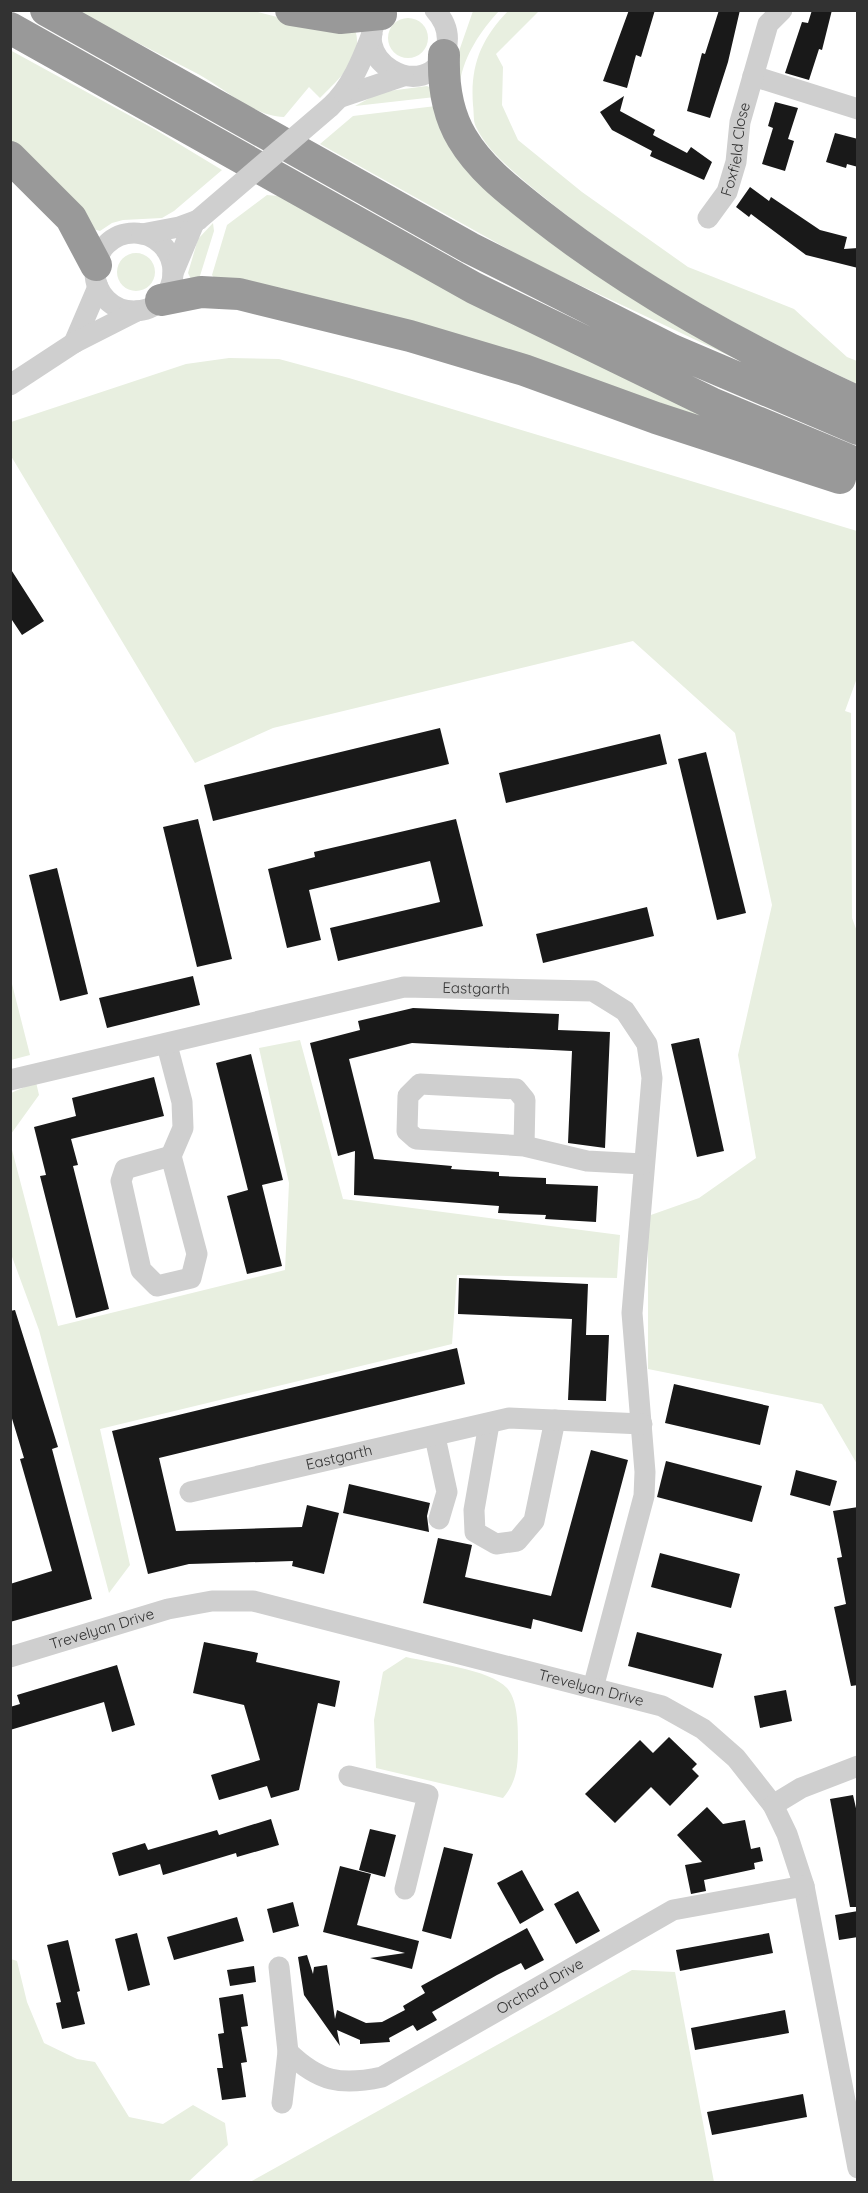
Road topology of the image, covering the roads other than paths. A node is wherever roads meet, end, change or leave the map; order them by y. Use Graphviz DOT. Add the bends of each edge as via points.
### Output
graph roads {
  1 [pos="46,10"];
  2 [pos="291,10"];
  3 [pos="435,10"];
  4 [pos="459,10"];
  5 [pos="782,10"];
  6 [pos="379,19"];
  7 [pos="10,28"];
  8 [pos="446,44"];
  9 [pos="403,76"];
  10 [pos="753,76"];
  11 [pos="336,102"];
  12 [pos="858,109"];
  13 [pos="10,157"];
  14 [pos="708,218"];
  15 [pos="196,222"];
  16 [pos="142,234"];
  17 [pos="97,276"];
  18 [pos="157,295"];
  19 [pos="74,343"];
  20 [pos="10,385"];
  21 [pos="858,402"];
  22 [pos="858,429"];
  23 [pos="858,464"];
  24 [pos="858,484"];
  25 [pos="167,1045"];
  26 [pos="10,1080"];
  27 [pos="524,1146"];
  28 [pos="171,1156"];
  29 [pos="643,1164"];
  30 [pos="555,1420"];
  31 [pos="489,1424"];
  32 [pos="642,1424"];
  33 [pos="435,1437"];
  34 [pos="190,1492"];
  35 [pos="440,1519"];
  36 [pos="10,1657"];
  37 [pos="593,1688"];
  38 [pos="858,1766"];
  39 [pos="349,1776"];
  40 [pos="773,1804"];
  41 [pos="804,1886"];
  42 [pos="405,1889"];
  43 [pos="279,1967"];
  44 [pos="288,2052"];
  45 [pos="282,2103"];
  46 [pos="858,2168"];
  1 -- 22 [label="highway" via="470,248 672,350"];
  2 -- 6 [label="highway"];
  3 -- 8 [label="street" via="443,21"];
  4 -- 8 [label="street"];
  5 -- 10 [label="street, Foxfield Close" via="768,24"];
  6 -- 9 [label="street" via="373,48 380,61"];
  6 -- 11 [label="street"];
  7 -- 23 [label="highway" via="474,288 711,403"];
  8 -- 9 [label="street" via="427,72"];
  8 -- 21 [label="highway" via="447,100 462,137 480,162 508,189 590,252 715,331"];
  9 -- 11 [label="street"];
  10 -- 12 [label="street"];
  10 -- 14 [label="street, Foxfield Close" via="727,192"];
  11 -- 15 [label="street, bridge"];
  13 -- 17 [label="highway" via="71,218"];
  15 -- 16 [label="street"];
  15 -- 18 [label="street"];
  16 -- 17 [label="street" via="112,240 100,254"];
  16 -- 18 [label="street" via="157,240 172,262"];
  17 -- 18 [label="street" via="111,304 126,310"];
  17 -- 19 [label="street"];
  18 -- 19 [label="street"];
  18 -- 24 [label="highway" via="239,294 410,336 524,370"];
  19 -- 20 [label="street"];
  25 -- 26 [label="street, Eastgarth"];
  25 -- 28 [label="street" via="182,1102 183,1128"];
  25 -- 29 [label="street, Eastgarth" via="404,987 593,991 625,1011 647,1044 652,1078"];
  27 -- 27 [label="street" via="416,1139 407,1131 408,1096 420,1084 516,1089 525,1100"];
  27 -- 29 [label="street" via="587,1161"];
  28 -- 28 [label="street" via="125,1169 121,1181 141,1270 157,1286 191,1278 197,1254"];
  29 -- 32 [label="street, Eastgarth" via="632,1313"];
  30 -- 31 [label="street, Eastgarth" via="509,1418"];
  30 -- 31 [label="street" via="534,1521 517,1541 496,1544 475,1533 474,1510"];
  30 -- 32 [label="street, Eastgarth"];
  31 -- 33 [label="street, Eastgarth"];
  32 -- 37 [label="street, Eastgarth" via="644,1496"];
  33 -- 34 [label="street, Eastgarth"];
  33 -- 35 [label="street" via="447,1492"];
  36 -- 37 [label="street, Trevelyan Drive" via="168,1609 212,1601 253,1601"];
  37 -- 40 [label="street, Trevelyan Drive" via="662,1706 704,1729 736,1758"];
  38 -- 40 [label="street" via="801,1788"];
  39 -- 42 [label="street" via="428,1795"];
  40 -- 41 [label="street, Trevelyan Drive"];
  41 -- 44 [label="street, Orchard Drive" via="673,1910 382,2077 362,2081 326,2079 306,2069"];
  41 -- 46 [label="street, Trevelyan Drive"];
  43 -- 44 [label="street"];
  44 -- 45 [label="street"];
}
